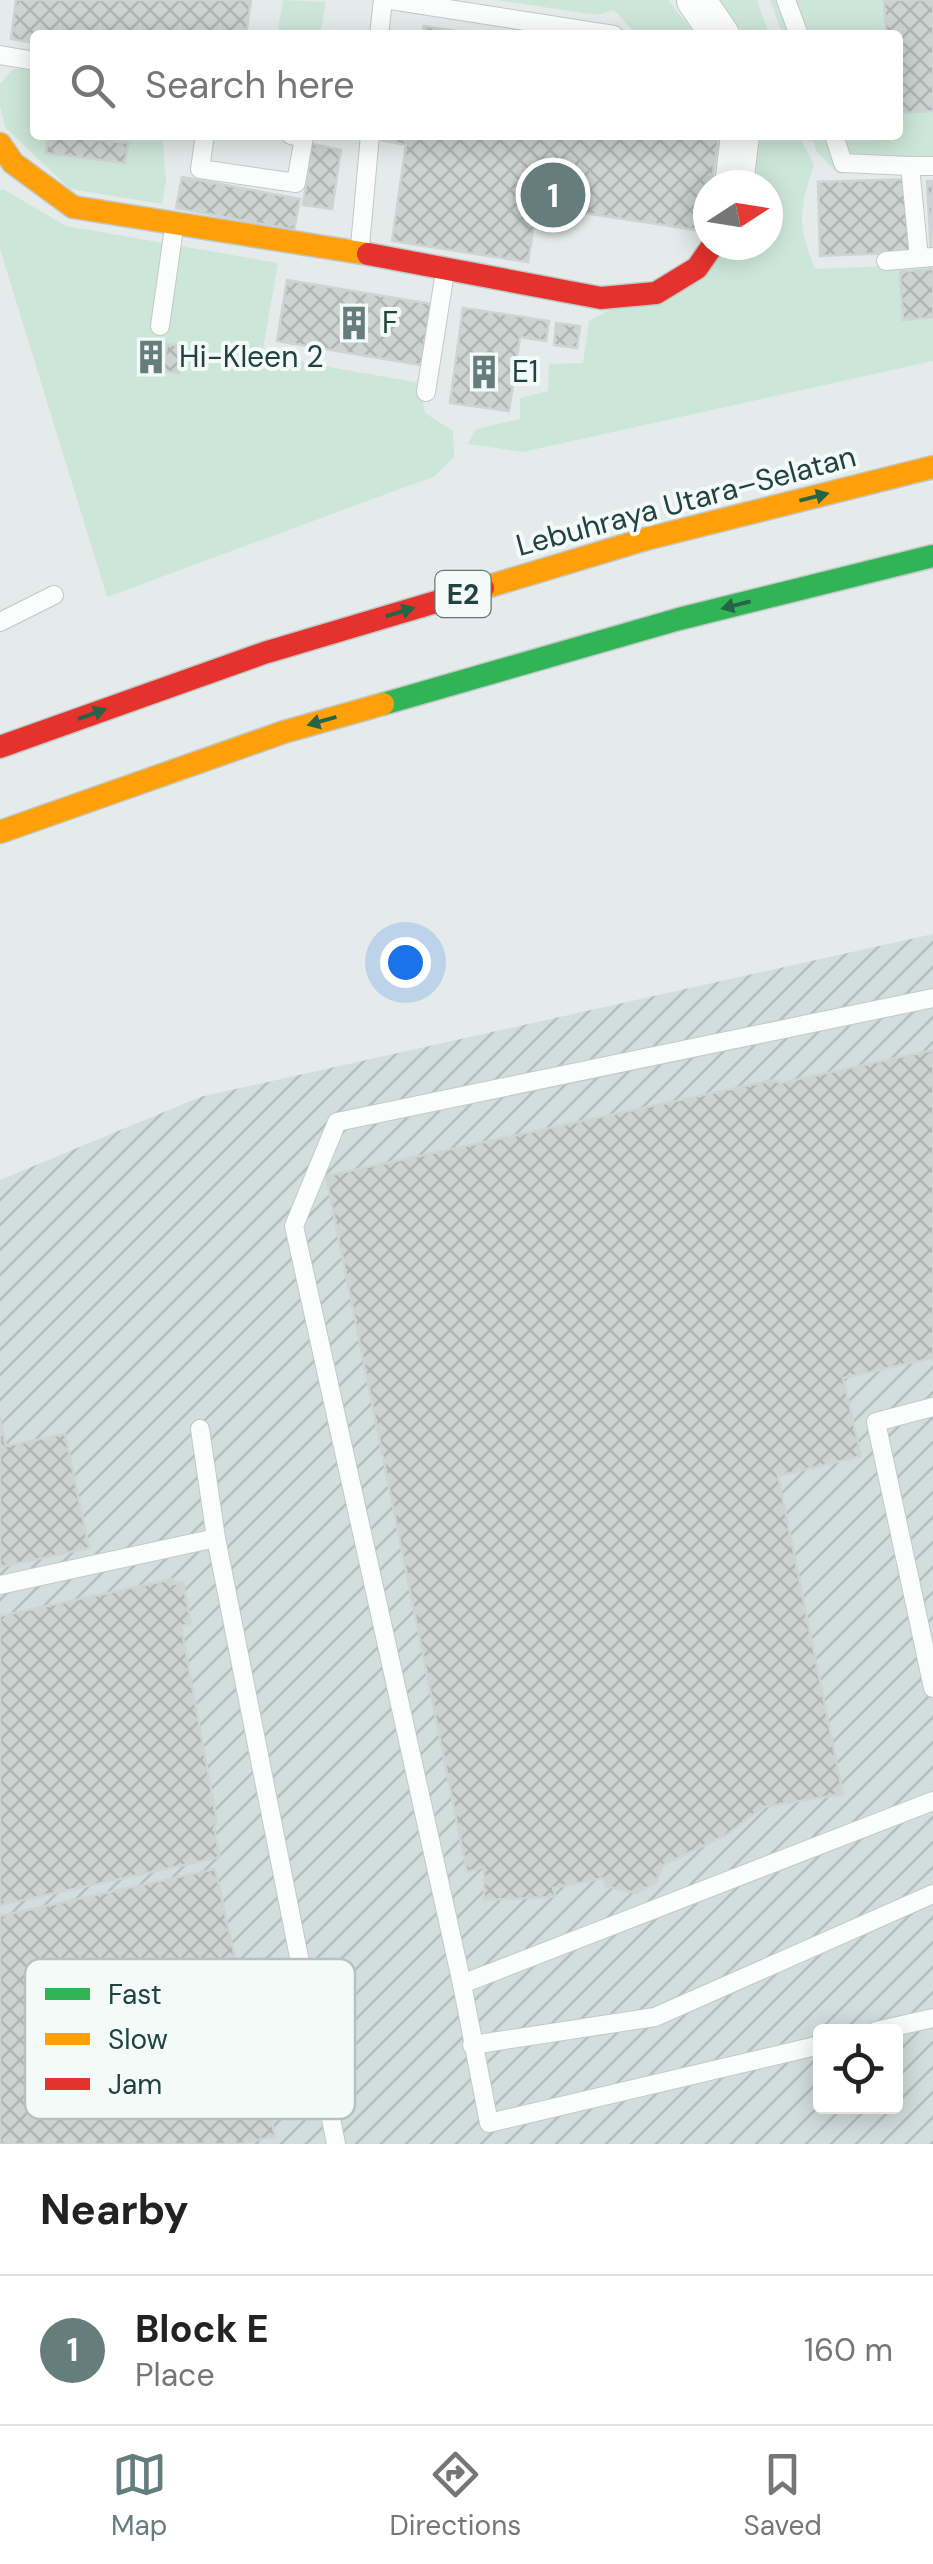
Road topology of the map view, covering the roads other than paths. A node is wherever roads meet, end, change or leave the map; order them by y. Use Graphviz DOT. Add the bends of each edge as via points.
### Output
graph roads {
  1 [pos="383,0"];
  2 [pos="391,0"];
  3 [pos="696,0"];
  4 [pos="786,0"];
  5 [pos="380,30"];
  6 [pos="582,30"];
  7 [pos="717,30"];
  8 [pos="797,30"];
  9 [pos="0,55"];
  10 [pos="30,60"];
  11 [pos="204,140"];
  12 [pos="304,140"];
  13 [pos="370,140"];
  14 [pos="739,140"];
  15 [pos="836,140"];
  16 [pos="0,144"];
  17 [pos="910,166"];
  18 [pos="933,166"];
  19 [pos="736,170"];
  20 [pos="175,222"];
  21 [pos="360,252"];
  22 [pos="926,258"];
  23 [pos="703,260"];
  24 [pos="886,261"];
  25 [pos="446,267"];
  26 [pos="160,326"];
  27 [pos="426,392"];
  28 [pos="933,467"];
  29 [pos="933,556"];
  30 [pos="54,595"];
  31 [pos="0,622"];
  32 [pos="0,747"];
  33 [pos="0,832"];
  34 [pos="933,998"];
  35 [pos="933,1407"];
  36 [pos="200,1429"];
  37 [pos="216,1538"];
  38 [pos="0,1585"];
  39 [pos="933,1688"];
  40 [pos="933,1801"];
  41 [pos="933,1894"];
  42 [pos="299,1959"];
  43 [pos="462,1984"];
  44 [pos="933,2018"];
  45 [pos="903,2025"];
  46 [pos="472,2045"];
  47 [pos="813,2046"];
  48 [pos="331,2119"];
  49 [pos="336,2144"];
  1 -- 5 [label="lane"];
  2 -- 6 [label="lane"];
  3 -- 7 [label="street"];
  4 -- 8 [label="lane"];
  9 -- 10 [label="lane"];
  11 -- 12 [label="lane" via="200,169 296,183"];
  13 -- 21 [label="lane"];
  14 -- 19 [label="street"];
  15 -- 17 [label="lane" via="843,163"];
  16 -- 20 [label="main road" via="13,163 73,207"];
  17 -- 18 [label="lane"];
  17 -- 22 [label="lane"];
  20 -- 21 [label="main road"];
  20 -- 26 [label="lane"];
  21 -- 25 [label="main road"];
  22 -- 24 [label="lane"];
  23 -- 25 [label="main road" via="656,293 601,298"];
  25 -- 27 [label="lane"];
  32 -- 28 [label="main road, Lebuhraya Utara–Selatan / E2, one-way" via="264,653 646,539"];
  29 -- 33 [label="main road, one-way" via="679,619 284,732"];
  30 -- 31 [label="lane"];
  34 -- 43 [label="lane" via="337,1122 294,1226"];
  35 -- 39 [label="lane" via="876,1422"];
  36 -- 37 [label="lane"];
  37 -- 38 [label="lane"];
  37 -- 42 [label="lane"];
  40 -- 43 [label="lane"];
  41 -- 46 [label="lane" via="656,2018"];
  43 -- 46 [label="lane"];
  44 -- 45 [label="lane"];
  46 -- 47 [label="lane" via="489,2123"];
  48 -- 49 [label="lane"];
}
